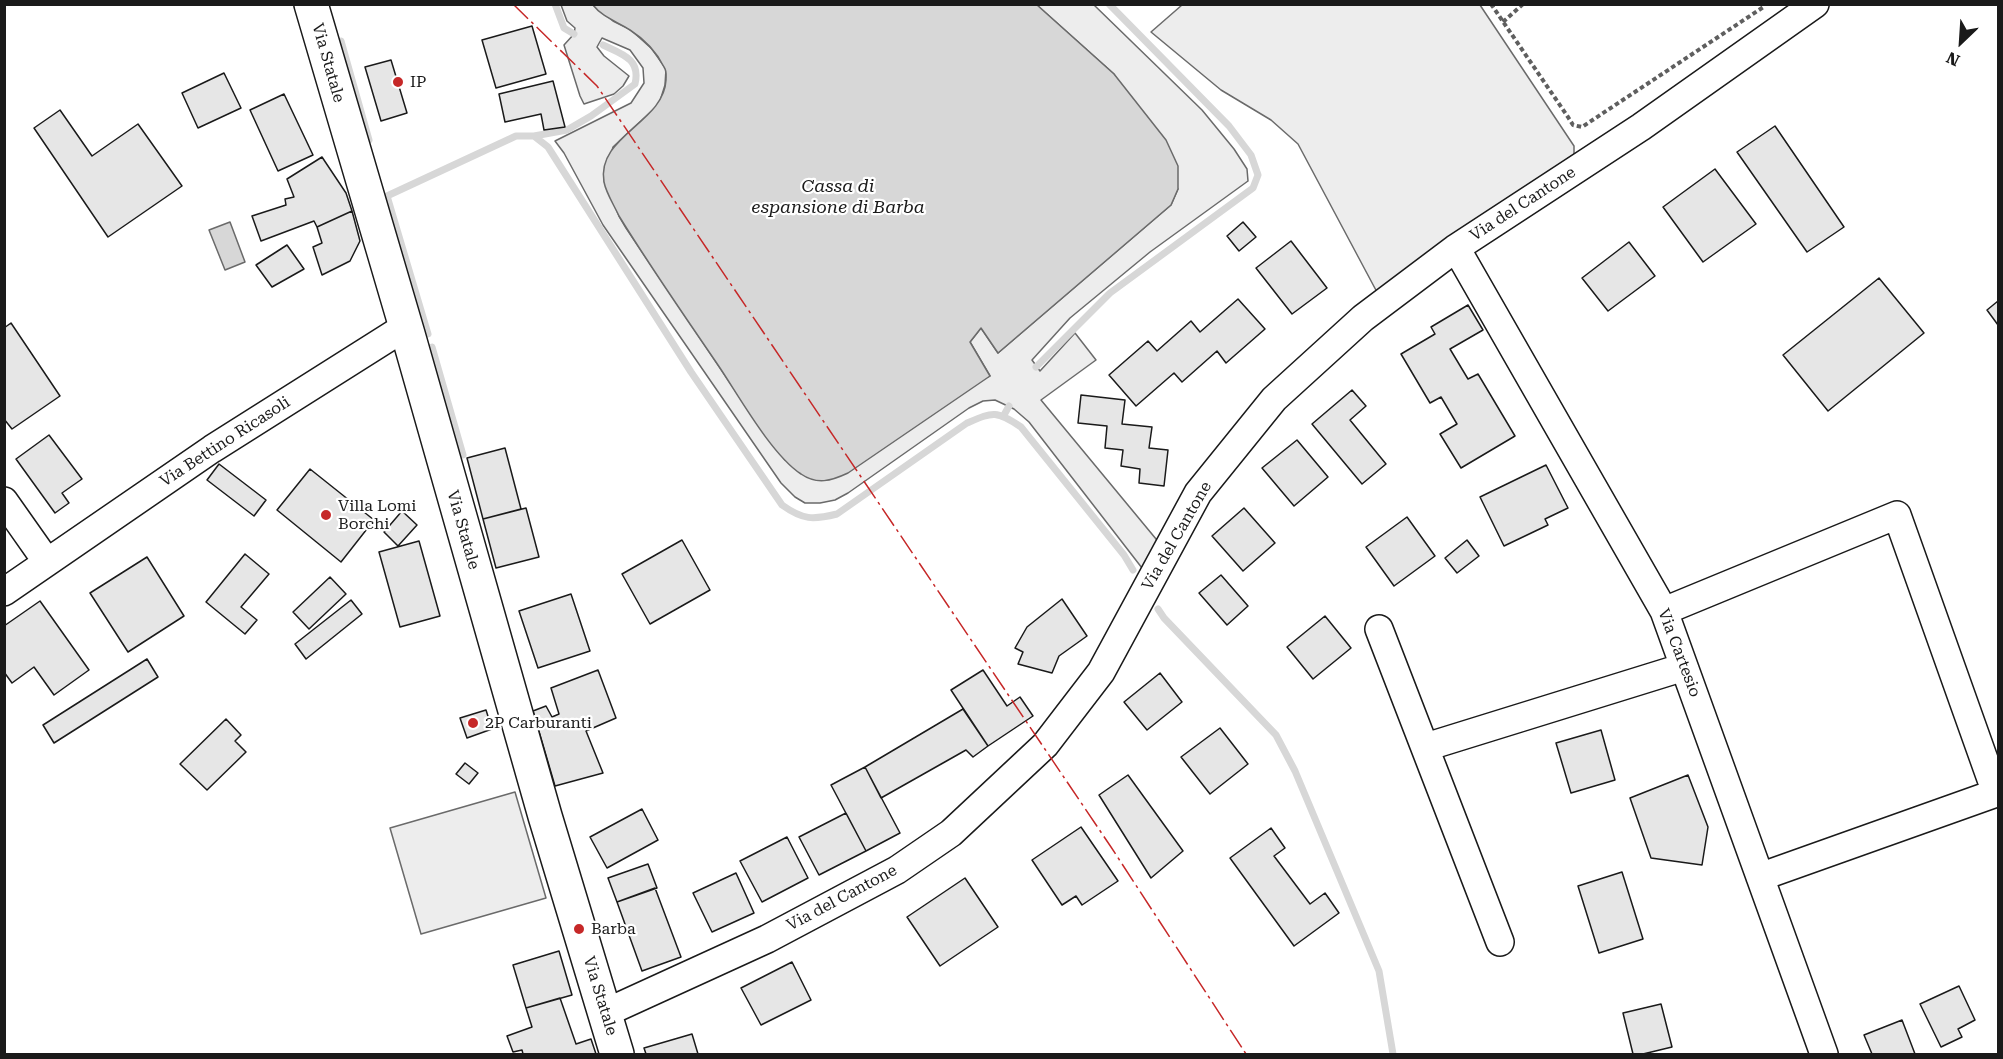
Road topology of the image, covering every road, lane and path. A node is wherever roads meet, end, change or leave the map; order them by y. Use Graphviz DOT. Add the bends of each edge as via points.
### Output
graph roads {
  1 [pos="311,4"];
  2 [pos="1491,4"];
  3 [pos="1523,4"];
  4 [pos="1767,4"];
  5 [pos="1815,4"];
  6 [pos="1503,22"];
  7 [pos="1456,248"];
  8 [pos="408,333"];
  9 [pos="4,501"];
  10 [pos="47,562"];
  11 [pos="4,592"];
  12 [pos="1664,611"];
  13 [pos="1379,629"];
  14 [pos="1684,667"];
  15 [pos="1426,747"];
  16 [pos="1760,877"];
  17 [pos="1500,942"];
  18 [pos="605,1013"];
  19 [pos="617,1054"];
  20 [pos="1824,1054"];
  1 -- 8 [label="main road, Via Statale"];
  2 -- 6 [label="path"];
  3 -- 6 [label="path"];
  4 -- 6 [label="path" via="1582,127 1573,125"];
  5 -- 7 [label="street, Via del Cantone" via="1641,127"];
  7 -- 12 [label="street, Via Cartesio"];
  7 -- 18 [label="street, Via del Cantone" via="1363,318 1274,399 1198,493 1101,672 1045,745 951,833 897,870 767,939"];
  8 -- 10 [label="street, Via Bettino Ricasoli" via="394,334 212,449"];
  8 -- 18 [label="main road, Via Statale"];
  9 -- 10 [label="street"];
  10 -- 11 [label="street, Via Bettino Ricasoli"];
  12 -- 14 [label="street, Via Cartesio"];
  12 -- 16 [label="street" via="1897,515 1996,793"];
  13 -- 15 [label="street"];
  14 -- 15 [label="street"];
  14 -- 16 [label="street, Via Cartesio"];
  15 -- 17 [label="street"];
  16 -- 20 [label="street, Via Cartesio"];
  18 -- 19 [label="main road, Via Statale"];
}
